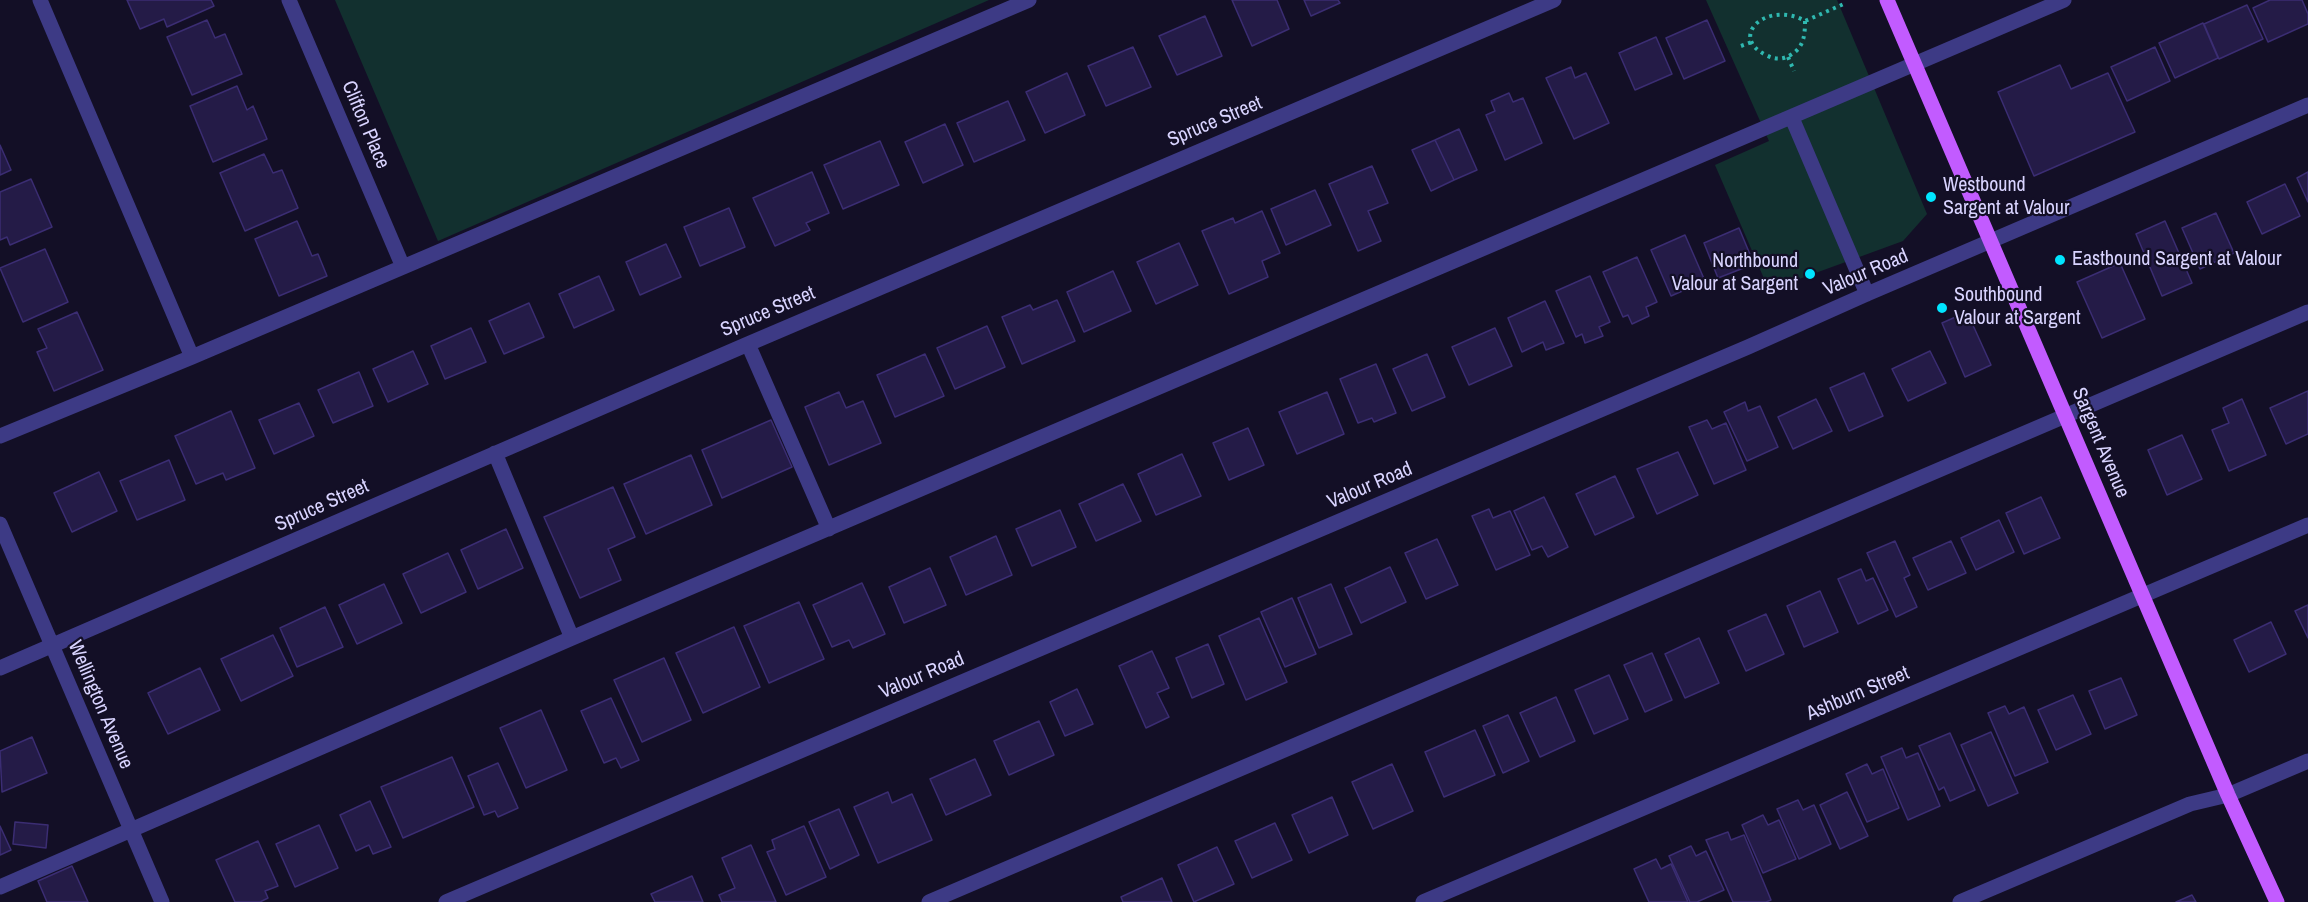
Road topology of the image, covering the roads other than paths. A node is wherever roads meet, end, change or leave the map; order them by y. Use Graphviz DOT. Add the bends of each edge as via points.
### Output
graph roads {
  1 [pos="40,0"];
  2 [pos="289,0"];
  3 [pos="1029,0"];
  4 [pos="1554,0"];
  5 [pos="1887,0"];
  6 [pos="2064,0"];
  7 [pos="1915,65"];
  8 [pos="2308,105"];
  9 [pos="1792,117"];
  10 [pos="1992,241"];
  11 [pos="403,267"];
  12 [pos="1867,294"];
  13 [pos="2308,312"];
  14 [pos="747,344"];
  15 [pos="192,357"];
  16 [pos="2066,416"];
  17 [pos="0,436"];
  18 [pos="495,453"];
  19 [pos="0,524"];
  20 [pos="2308,525"];
  21 [pos="829,529"];
  22 [pos="2142,596"];
  23 [pos="572,638"];
  24 [pos="51,646"];
  25 [pos="0,668"];
  26 [pos="2308,761"];
  27 [pos="2228,795"];
  28 [pos="132,831"];
  29 [pos="0,886"];
  30 [pos="162,902"];
  31 [pos="446,902"];
  32 [pos="929,902"];
  33 [pos="1423,902"];
  34 [pos="1960,902"];
  35 [pos="2277,902"];
  1 -- 15 [label="street"];
  2 -- 11 [label="street, Clifton Place"];
  3 -- 11 [label="street"];
  4 -- 14 [label="street, Spruce Street"];
  5 -- 7 [label="main road, Sargent Avenue"];
  6 -- 7 [label="street"];
  7 -- 9 [label="street"];
  7 -- 10 [label="main road, Sargent Avenue"];
  8 -- 10 [label="street, Valour Road"];
  9 -- 12 [label="street"];
  9 -- 21 [label="street"];
  10 -- 12 [label="street, Valour Road"];
  10 -- 16 [label="main road, Sargent Avenue"];
  11 -- 15 [label="street"];
  12 -- 31 [label="street, Valour Road"];
  13 -- 16 [label="street"];
  14 -- 18 [label="street, Spruce Street"];
  14 -- 21 [label="street"];
  15 -- 17 [label="street"];
  16 -- 22 [label="main road, Sargent Avenue"];
  16 -- 32 [label="street"];
  18 -- 23 [label="street"];
  18 -- 24 [label="street, Spruce Street"];
  19 -- 24 [label="street, Wellington Avenue"];
  20 -- 22 [label="street, Ashburn Street"];
  21 -- 23 [label="street"];
  22 -- 27 [label="main road, Sargent Avenue"];
  22 -- 33 [label="street, Ashburn Street"];
  23 -- 28 [label="street"];
  24 -- 25 [label="street, Spruce Street"];
  24 -- 28 [label="street, Wellington Avenue"];
  26 -- 27 [label="street"];
  27 -- 34 [label="street" via="2190,804"];
  27 -- 35 [label="main road, Sargent Avenue"];
  28 -- 29 [label="street"];
  28 -- 30 [label="street, Wellington Avenue"];
}
